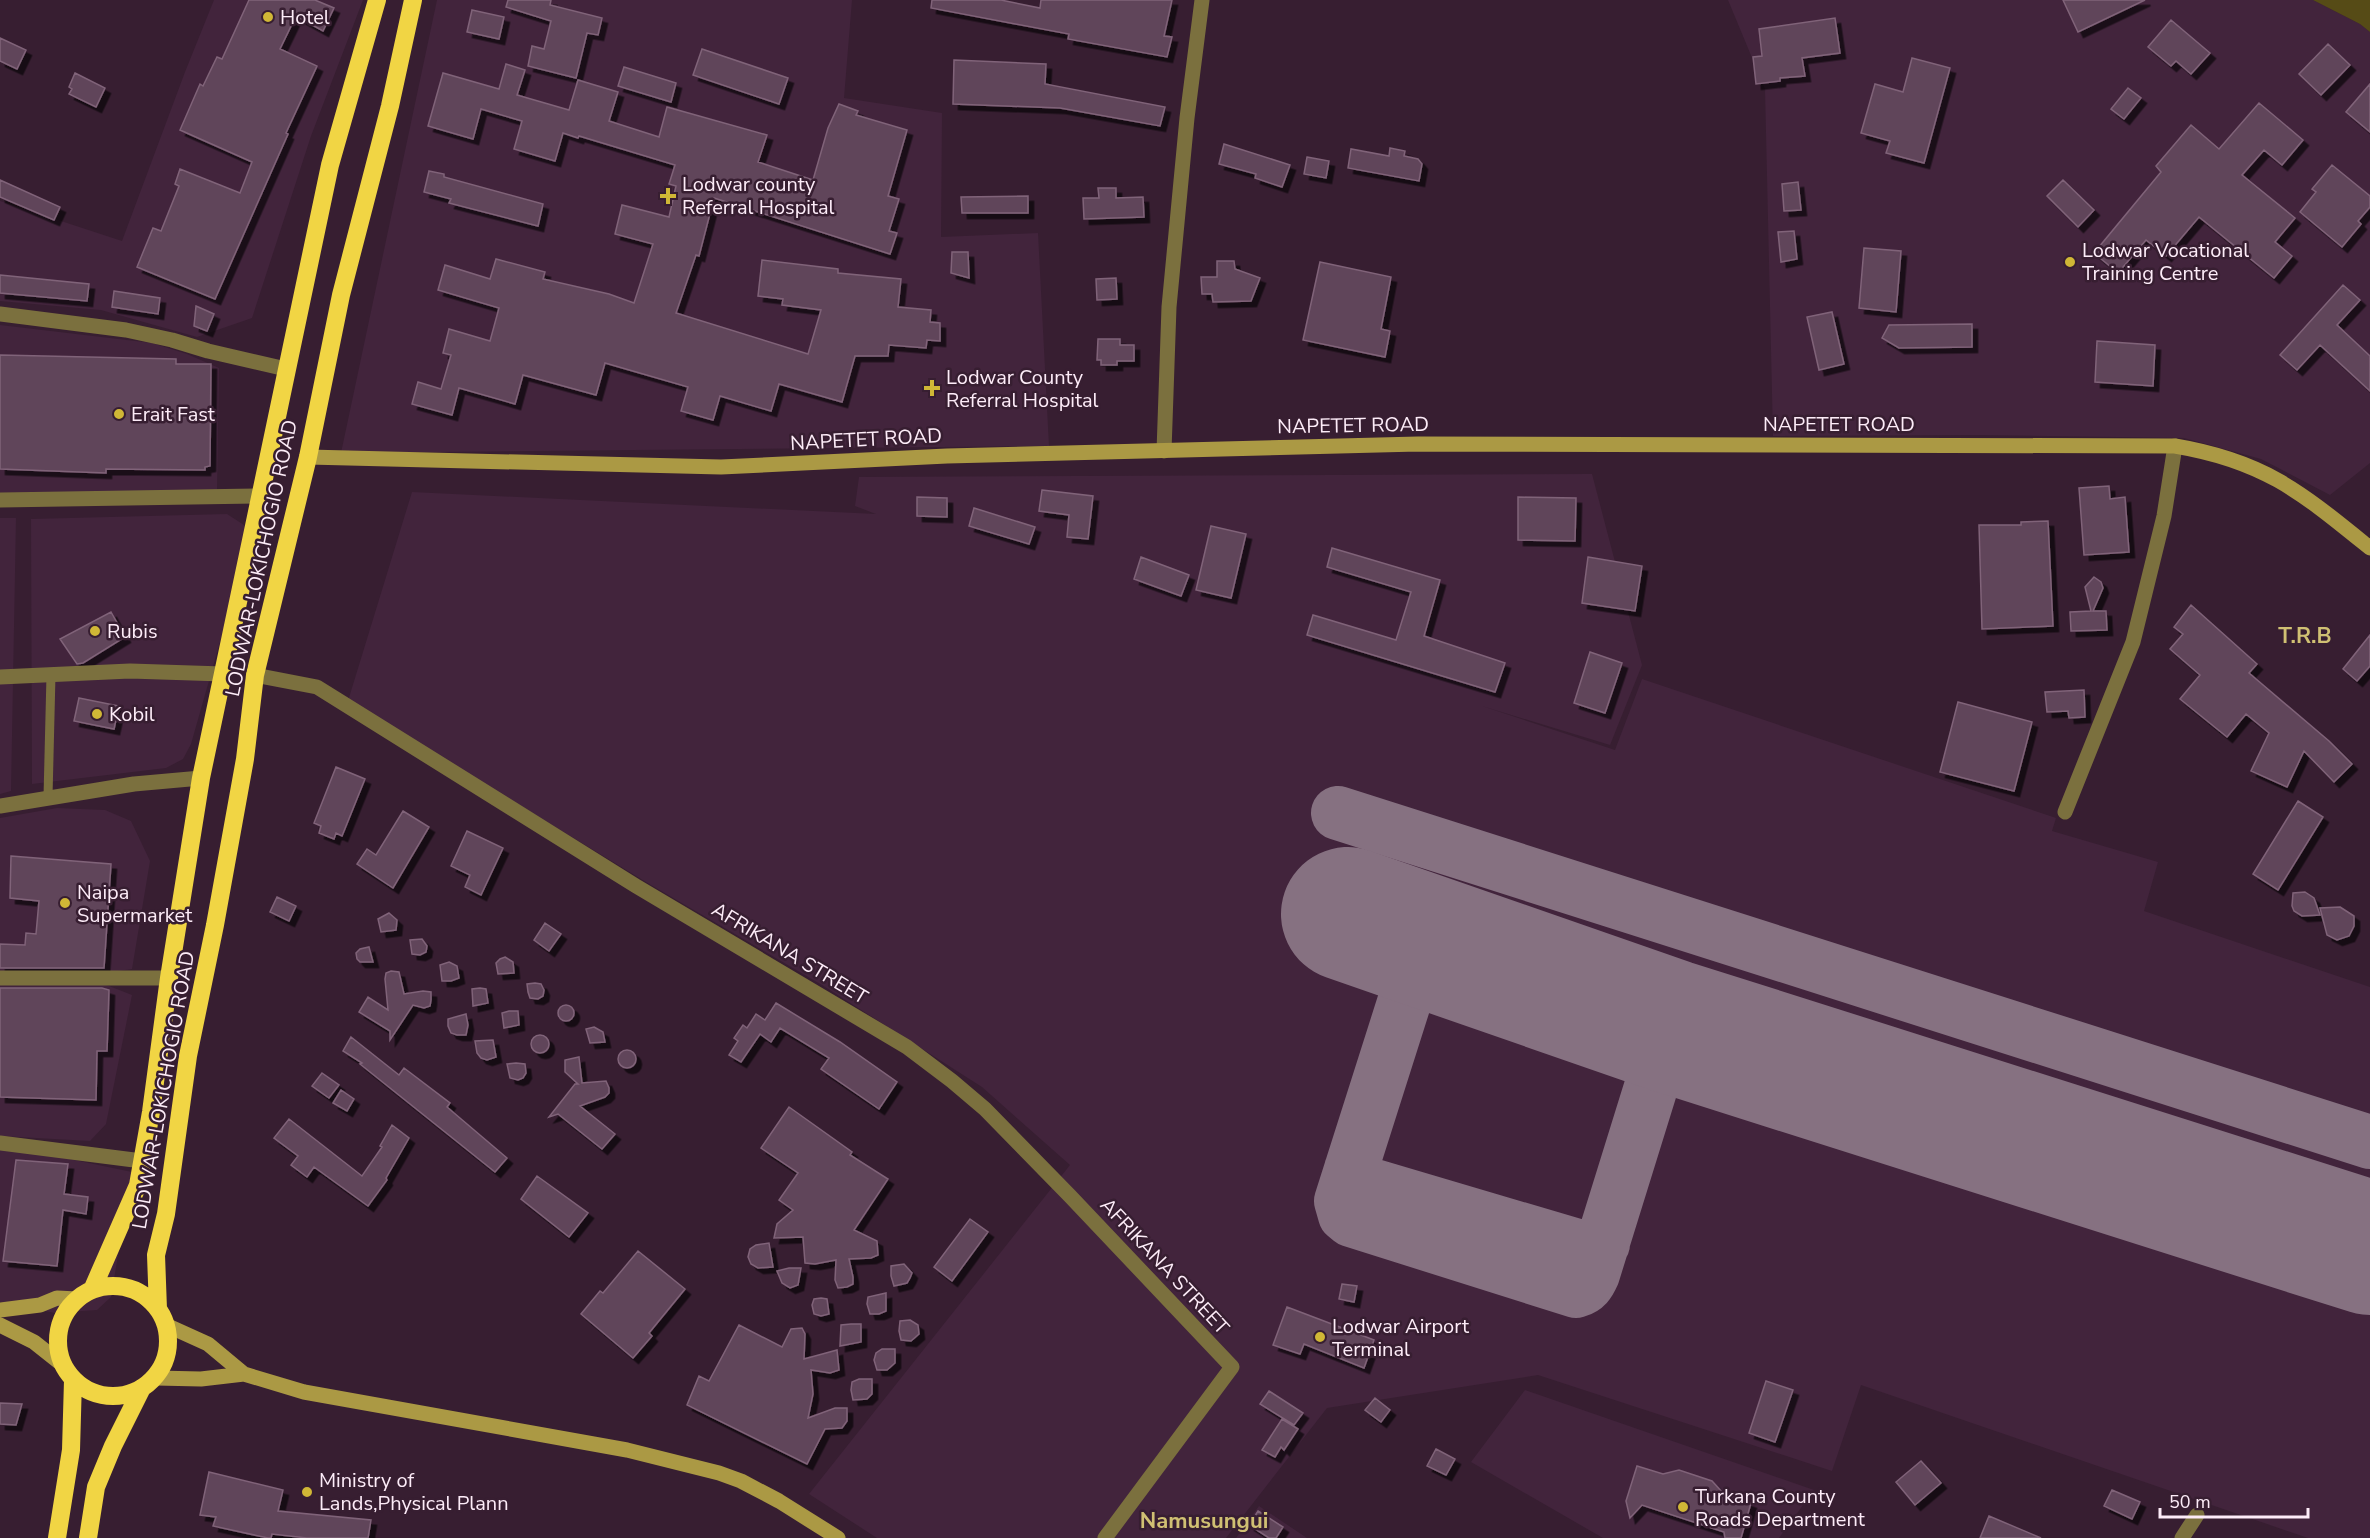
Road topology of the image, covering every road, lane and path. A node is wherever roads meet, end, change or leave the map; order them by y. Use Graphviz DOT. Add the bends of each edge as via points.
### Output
graph roads {
  1 [pos="377,0"];
  2 [pos="413,0"];
  3 [pos="1202,0"];
  4 [pos="0,314"];
  5 [pos="286,369"];
  6 [pos="2175,446"];
  7 [pos="1164,451"];
  8 [pos="308,457"];
  9 [pos="260,496"];
  10 [pos="0,500"];
  11 [pos="2370,548"];
  12 [pos="223,674"];
  13 [pos="51,675"];
  14 [pos="255,675"];
  15 [pos="0,677"];
  16 [pos="201,778"];
  17 [pos="48,797"];
  18 [pos="0,806"];
  19 [pos="2065,812"];
  20 [pos="0,978"];
  21 [pos="169,978"];
  22 [pos="0,1143"];
  23 [pos="141,1161"];
  24 [pos="85,1295"];
  25 [pos="0,1310"];
  26 [pos="162,1317"];
  27 [pos="0,1325"];
  28 [pos="68,1372"];
  29 [pos="244,1374"];
  30 [pos="156,1378"];
  31 [pos="141,1390"];
  32 [pos="2197,1515"];
  33 [pos="819,1533"];
  34 [pos="57,1538"];
  35 [pos="88,1538"];
  36 [pos="838,1538"];
  37 [pos="1105,1538"];
  38 [pos="2182,1538"];
  1 -- 5 [label="highway, LODWAR-LOKICHOGIO ROAD" via="330,165"];
  2 -- 8 [label="highway, LODWAR-LOKICHOGIO ROAD" via="341,295"];
  3 -- 7 [label="street" via="1170,307"];
  4 -- 5 [label="street" via="126,330"];
  5 -- 9 [label="highway, LODWAR-LOKICHOGIO ROAD"];
  6 -- 7 [label="main road, NAPETET ROAD" via="1418,444"];
  6 -- 11 [label="main road, NAPETET ROAD" via="2209,452 2273,476 2307,497"];
  6 -- 19 [label="street" via="2164,516 2133,642"];
  7 -- 8 [label="main road, NAPETET ROAD" via="721,467"];
  8 -- 14 [label="highway, LODWAR-LOKICHOGIO ROAD"];
  9 -- 10 [label="street"];
  9 -- 12 [label="highway, LODWAR-LOKICHOGIO ROAD"];
  12 -- 13 [label="street" via="130,671"];
  12 -- 16 [label="highway, LODWAR-LOKICHOGIO ROAD"];
  13 -- 15 [label="street"];
  13 -- 17 [label="lane"];
  14 -- 26 [label="highway, LODWAR-LOKICHOGIO ROAD" via="245,759 188,1056 166,1214 156,1255"];
  14 -- 37 [label="street, AFRIKANA STREET" via="317,687 636,886 907,1047 985,1109 1071,1196 1232,1367"];
  16 -- 17 [label="street"];
  16 -- 21 [label="highway, LODWAR-LOKICHOGIO ROAD"];
  17 -- 18 [label="street"];
  20 -- 21 [label="street"];
  21 -- 23 [label="highway, LODWAR-LOKICHOGIO ROAD"];
  22 -- 23 [label="street"];
  23 -- 24 [label="highway, LODWAR-LOKICHOGIO ROAD" via="138,1185"];
  24 -- 25 [label="main road"];
  24 -- 26 [label="highway" via="110,1286 127,1288 144,1296"];
  24 -- 28 [label="highway" via="66,1313 59,1330 58,1348"];
  26 -- 29 [label="main road" via="208,1344"];
  26 -- 30 [label="highway" via="169,1344"];
  27 -- 28 [label="main road" via="34,1342"];
  28 -- 31 [label="highway" via="88,1390 105,1396"];
  28 -- 34 [label="highway" via="71,1450"];
  29 -- 30 [label="main road" via="211,1379"];
  29 -- 33 [label="main road" via="304,1392 692,1465 741,1481"];
  30 -- 31 [label="highway"];
  31 -- 35 [label="highway" via="96,1487"];
  32 -- 38 [label="street"];
  33 -- 36 [label="main road"];
}
